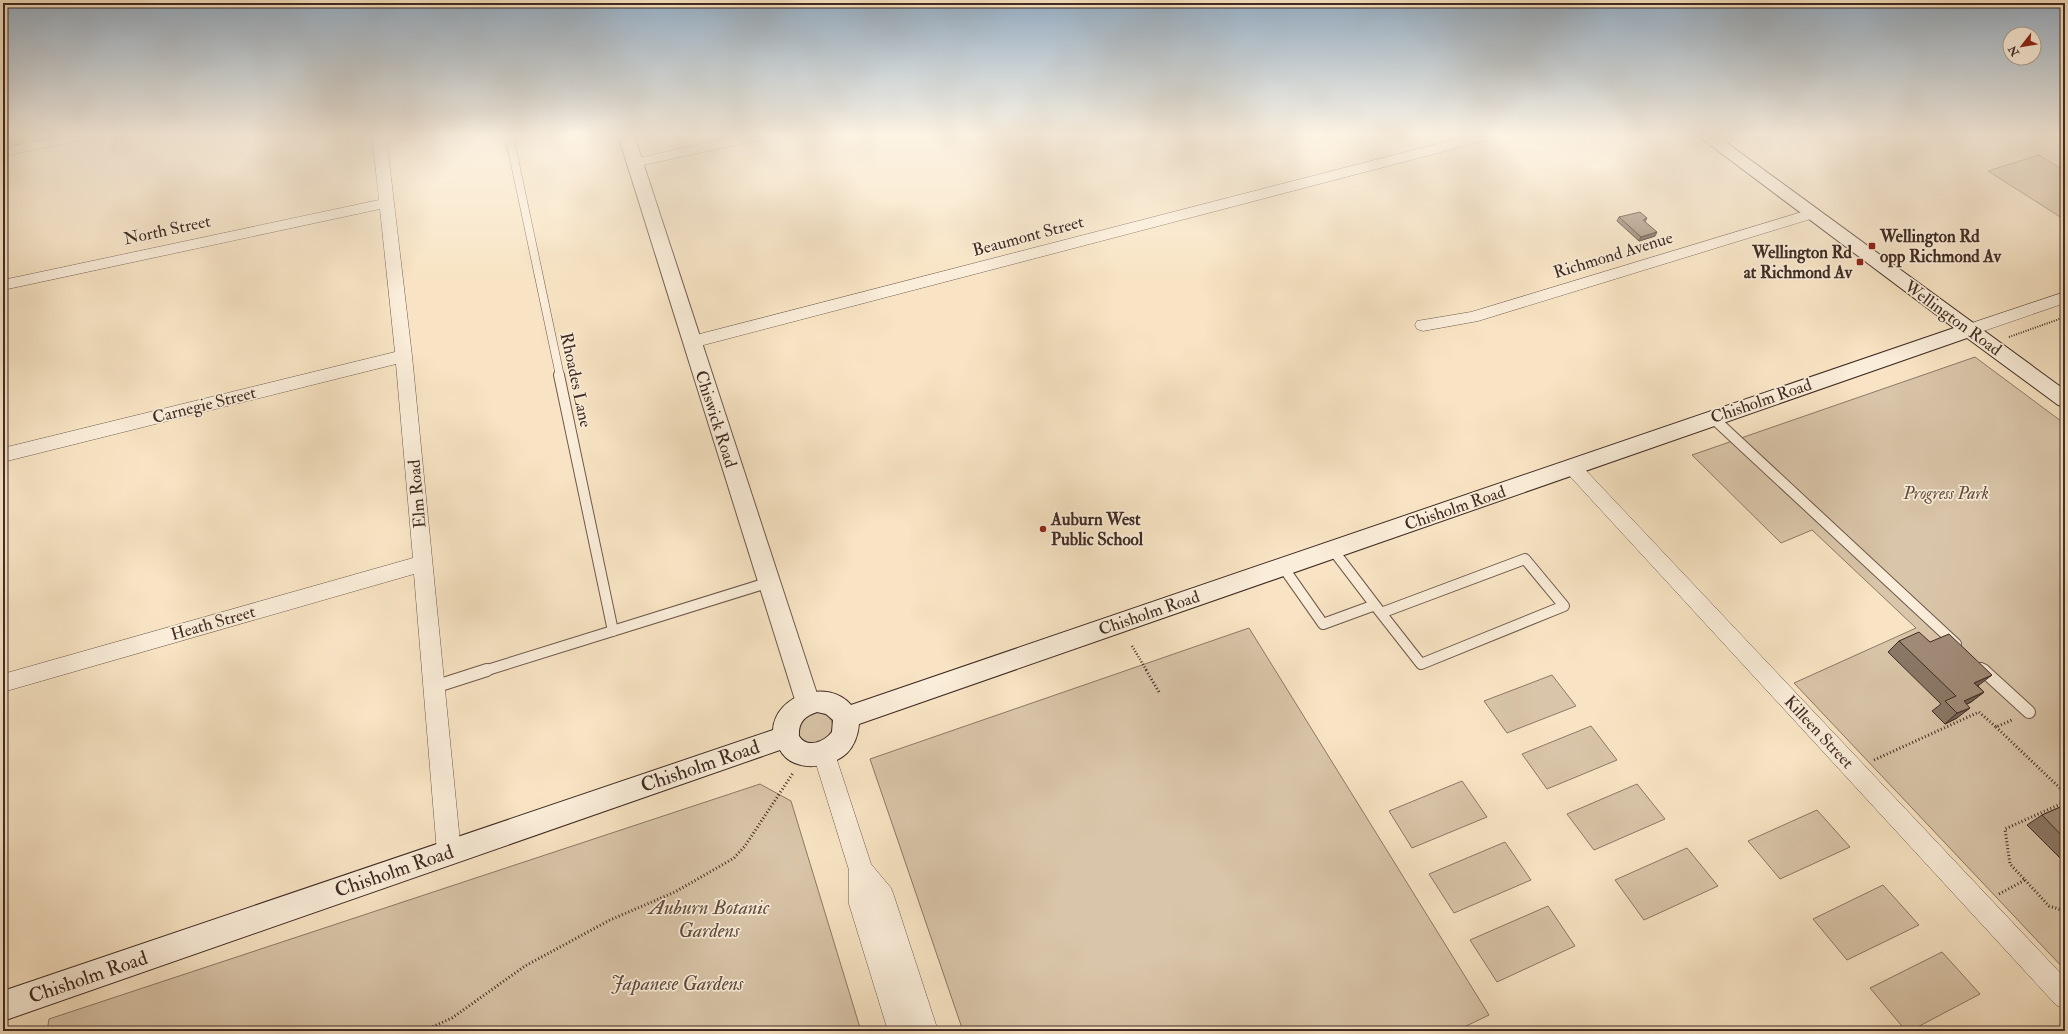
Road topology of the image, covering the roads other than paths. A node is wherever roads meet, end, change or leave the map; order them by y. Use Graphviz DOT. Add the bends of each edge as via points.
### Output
graph roads {
  1 [pos="384,183"];
  2 [pos="519,183"];
  3 [pos="641,183"];
  4 [pos="1307,183"];
  5 [pos="1770,183"];
  6 [pos="386,203"];
  7 [pos="1812,214"];
  8 [pos="3,285"];
  9 [pos="2065,297"];
  10 [pos="1423,326"];
  11 [pos="1969,330"];
  12 [pos="692,342"];
  13 [pos="404,356"];
  14 [pos="2065,400"];
  15 [pos="1713,418"];
  16 [pos="3,455"];
  17 [pos="1572,467"];
  18 [pos="1333,550"];
  19 [pos="423,563"];
  20 [pos="1283,567"];
  21 [pos="770,582"];
  22 [pos="1378,609"];
  23 [pos="613,631"];
  24 [pos="3,682"];
  25 [pos="434,687"];
  26 [pos="808,703"];
  27 [pos="2029,712"];
  28 [pos="846,718"];
  29 [pos="803,748"];
  30 [pos="449,852"];
  31 [pos="861,870"];
  32 [pos="2065,996"];
  33 [pos="3,1006"];
  34 [pos="901,1031"];
  35 [pos="925,1031"];
  1 -- 6 [label="street, Elm Road"];
  2 -- 23 [label="lane, Rhoades Lane"];
  3 -- 12 [label="main road, Chiswick Road"];
  4 -- 12 [label="street, Beaumont Street"];
  5 -- 7 [label="main road, Wellington Road"];
  6 -- 8 [label="street, North Street"];
  6 -- 13 [label="street, Elm Road"];
  7 -- 10 [label="street, Richmond Avenue" via="1472,317"];
  7 -- 11 [label="main road, Wellington Road"];
  9 -- 11 [label="street, Chisholm Road"];
  11 -- 14 [label="main road, Wellington Road"];
  11 -- 15 [label="main road, Chisholm Road"];
  12 -- 21 [label="main road, Chiswick Road"];
  13 -- 16 [label="street, Carnegie Street"];
  13 -- 19 [label="street, Elm Road"];
  15 -- 17 [label="main road, Chisholm Road"];
  15 -- 27 [label="lane"];
  17 -- 18 [label="main road, Chisholm Road"];
  17 -- 32 [label="street, Killeen Street"];
  18 -- 20 [label="main road, Chisholm Road"];
  18 -- 22 [label="lane"];
  19 -- 24 [label="street, Heath Street"];
  19 -- 25 [label="street, Elm Road"];
  20 -- 22 [label="lane" via="1323,624"];
  20 -- 28 [label="main road, Chisholm Road"];
  21 -- 23 [label="lane"];
  21 -- 26 [label="main road, Chiswick Road"];
  22 -- 22 [label="lane" via="1525,559 1564,606 1421,664"];
  23 -- 25 [label="lane"];
  25 -- 30 [label="street, Elm Road"];
  26 -- 28 [label="main road" via="831,703"];
  26 -- 29 [label="main road" via="792,713 785,729"];
  28 -- 29 [label="main road" via="845,735 832,749"];
  29 -- 30 [label="main road, Chisholm Road"];
  29 -- 31 [label="street"];
  30 -- 33 [label="main road, Chisholm Road"];
  31 -- 34 [label="street" via="861,904"];
  31 -- 35 [label="street" via="882,896"];
}
